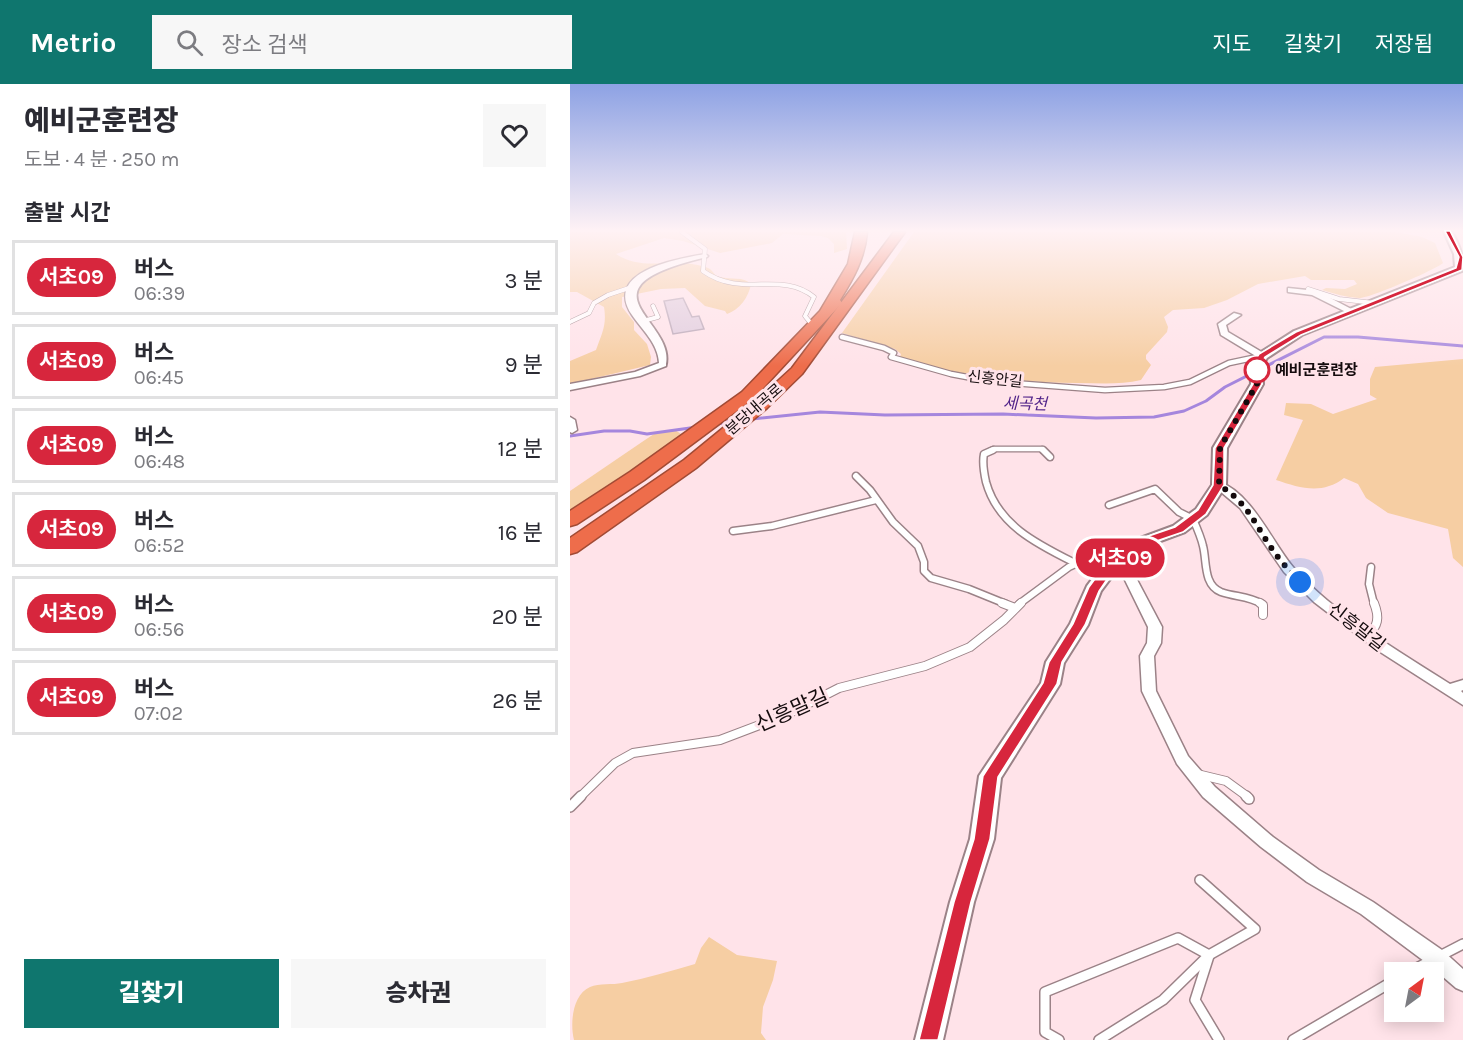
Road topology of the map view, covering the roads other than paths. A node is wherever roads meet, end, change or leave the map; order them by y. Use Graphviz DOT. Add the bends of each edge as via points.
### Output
graph roads {
  1 [pos="640,277"];
  2 [pos="711,277"];
  3 [pos="847,277"];
  4 [pos="856,277"];
  5 [pos="868,277"];
  6 [pos="1444,277"];
  7 [pos="632,287"];
  8 [pos="1308,289"];
  9 [pos="1291,290"];
  10 [pos="1374,304"];
  11 [pos="653,306"];
  12 [pos="1353,312"];
  13 [pos="824,315"];
  14 [pos="1237,315"];
  15 [pos="642,321"];
  16 [pos="809,321"];
  17 [pos="570,322"];
  18 [pos="842,338"];
  19 [pos="1258,369"];
  20 [pos="570,387"];
  21 [pos="1050,457"];
  22 [pos="856,476"];
  23 [pos="1219,485"];
  24 [pos="876,500"];
  25 [pos="1109,505"];
  26 [pos="1193,519"];
  27 [pos="570,520"];
  28 [pos="732,531"];
  29 [pos="570,548"];
  30 [pos="1124,555"];
  31 [pos="1077,564"];
  32 [pos="1371,567"];
  33 [pos="1015,608"];
  34 [pos="1263,615"];
  35 [pos="1367,637"];
  36 [pos="1463,685"];
  37 [pos="1449,690"];
  38 [pos="1463,700"];
  39 [pos="1193,773"];
  40 [pos="1249,799"];
  41 [pos="570,807"];
  42 [pos="1200,880"];
  43 [pos="1463,944"];
  44 [pos="1209,956"];
  45 [pos="1435,957"];
  46 [pos="1426,962"];
  47 [pos="1463,981"];
  48 [pos="1384,986"];
  49 [pos="928,1040"];
  50 [pos="1059,1040"];
  51 [pos="1099,1040"];
  52 [pos="1219,1040"];
  53 [pos="1293,1040"];
  1 -- 7 [label="street"];
  2 -- 16 [label="lane" via="750,286 788,284 810,292 814,297 805,316"];
  3 -- 13 [label="highway"];
  4 -- 13 [label="highway, 분당내곡로"];
  5 -- 29 [label="highway, 분당내곡로" via="797,371 690,464"];
  6 -- 10 [label="street"];
  7 -- 15 [label="street" via="629,302"];
  7 -- 17 [label="lane" via="608,295 594,303 589,313"];
  8 -- 10 [label="lane"];
  9 -- 12 [label="street" via="1314,293"];
  10 -- 12 [label="street"];
  11 -- 15 [label="lane" via="658,317"];
  12 -- 19 [label="street" via="1298,333"];
  13 -- 27 [label="highway, 분당내곡로" via="748,395"];
  14 -- 19 [label="street" via="1222,324 1224,333"];
  15 -- 20 [label="street" via="661,351 663,364 637,374"];
  18 -- 19 [label="lane, 신흥안길" via="884,348 894,353 891,357 951,374 988,381 1105,390 1182,384 1229,363"];
  19 -- 23 [label="street" via="1220,448"];
  21 -- 31 [label="lane" via="1042,449 994,449 984,454 981,462 989,495 1004,516 1033,542"];
  22 -- 24 [label="lane" via="867,484"];
  23 -- 26 [label="street"];
  23 -- 35 [label="street, 신흥말길" via="1251,513 1273,551 1300,582"];
  24 -- 28 [label="lane" via="865,506"];
  24 -- 33 [label="lane" via="888,518 919,548 926,564 924,571 931,578"];
  25 -- 26 [label="lane" via="1155,489 1179,512"];
  26 -- 30 [label="street"];
  26 -- 34 [label="lane" via="1213,586 1221,592 1254,597 1263,604"];
  30 -- 31 [label="lane, 신흥말길" via="1112,547"];
  30 -- 39 [label="street" via="1128,574 1155,627 1154,643 1147,657 1149,691 1182,760"];
  30 -- 49 [label="street" via="1093,590 1079,625 1055,662 1050,684 990,776 982,839"];
  31 -- 33 [label="lane, 신흥말길"];
  32 -- 35 [label="lane" via="1369,588 1378,613 1376,630"];
  33 -- 41 [label="lane, 신흥말길" via="970,647 925,666 839,688 786,716 720,740 633,753 615,763"];
  35 -- 37 [label="street, 신흥말길"];
  36 -- 37 [label="street"];
  37 -- 38 [label="street, 신흥말길"];
  39 -- 40 [label="lane" via="1237,785"];
  39 -- 45 [label="street" via="1267,842"];
  42 -- 44 [label="lane" via="1255,929"];
  43 -- 45 [label="lane"];
  44 -- 50 [label="lane" via="1178,938 1046,992 1045,1032"];
  44 -- 51 [label="lane" via="1163,1000"];
  44 -- 52 [label="lane" via="1195,1000"];
  45 -- 46 [label="lane"];
  45 -- 47 [label="street"];
  48 -- 53 [label="lane"];
}
